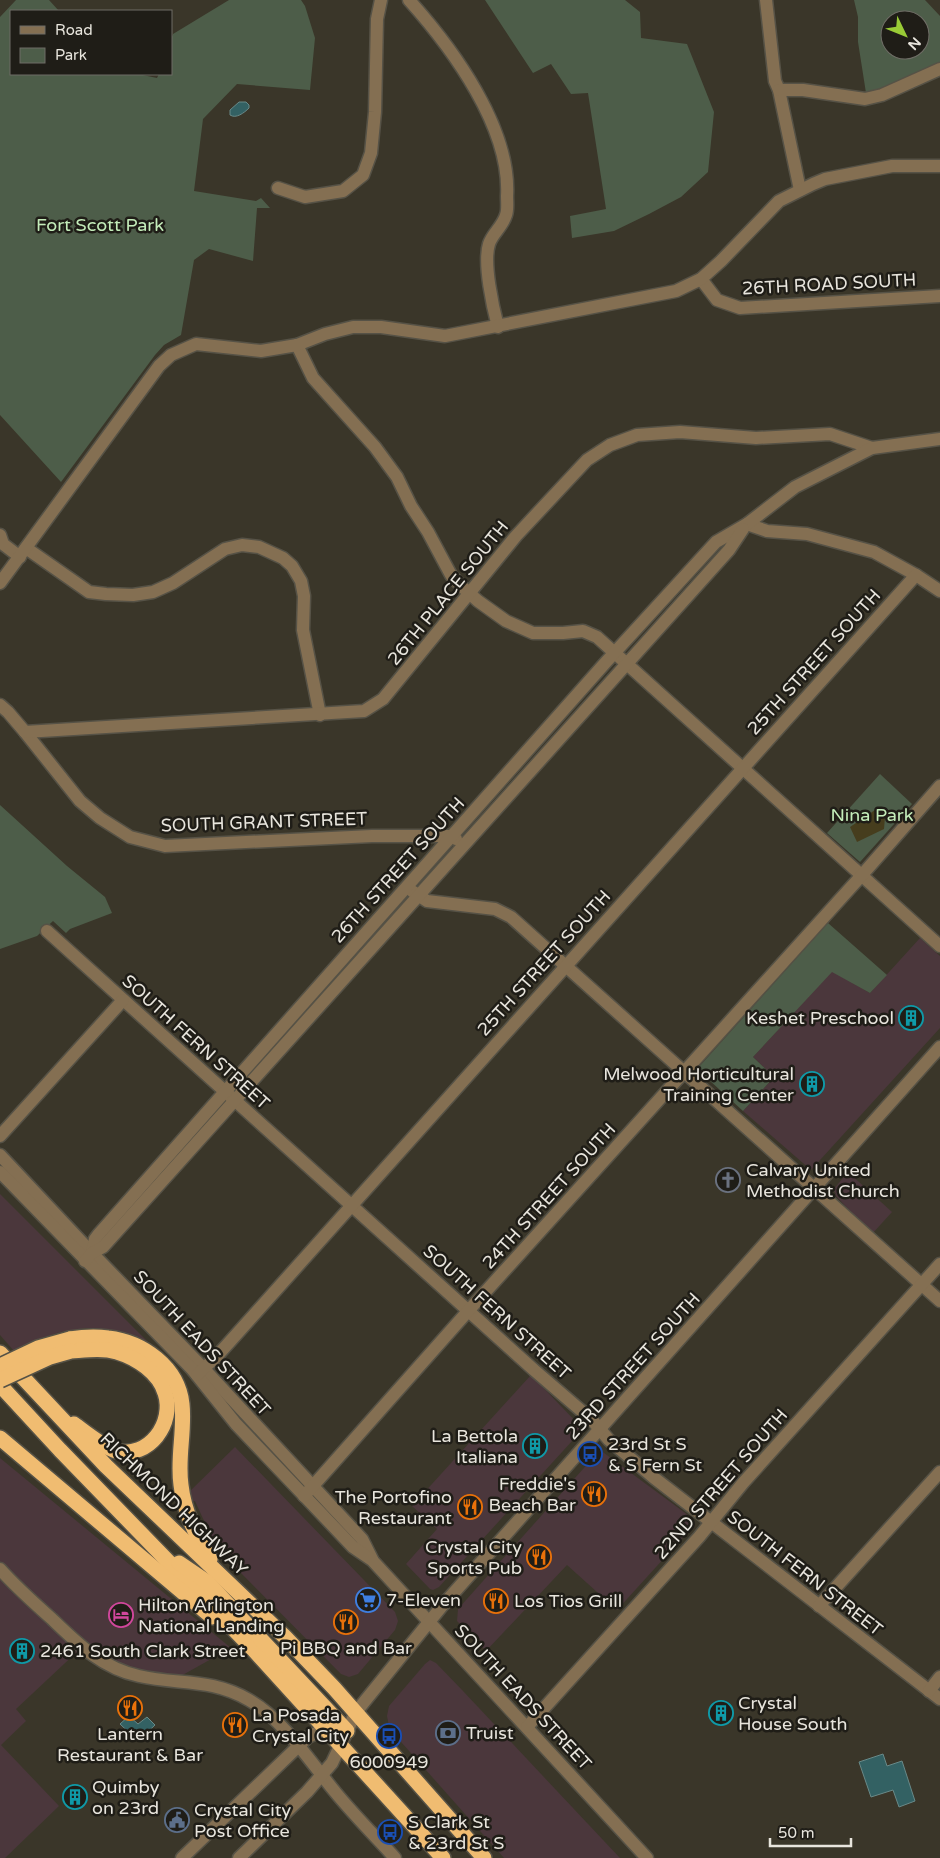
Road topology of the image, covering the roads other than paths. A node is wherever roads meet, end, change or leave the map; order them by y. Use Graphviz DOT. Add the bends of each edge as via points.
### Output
graph roads {
  1 [pos="381,0"];
  2 [pos="409,0"];
  3 [pos="766,0"];
  4 [pos="940,69"];
  5 [pos="779,90"];
  6 [pos="940,166"];
  7 [pos="278,188"];
  8 [pos="800,190"];
  9 [pos="701,279"];
  10 [pos="940,296"];
  11 [pos="498,327"];
  12 [pos="297,345"];
  13 [pos="940,439"];
  14 [pos="872,448"];
  15 [pos="747,524"];
  16 [pos="0,535"];
  17 [pos="23,552"];
  18 [pos="916,575"];
  19 [pos="0,583"];
  20 [pos="940,591"];
  21 [pos="469,593"];
  22 [pos="614,653"];
  23 [pos="627,663"];
  24 [pos="0,705"];
  25 [pos="320,714"];
  26 [pos="25,732"];
  27 [pos="743,768"];
  28 [pos="940,786"];
  29 [pos="452,836"];
  30 [pos="465,843"];
  31 [pos="862,875"];
  32 [pos="406,888"];
  33 [pos="419,895"];
  34 [pos="47,931"];
  35 [pos="940,946"];
  36 [pos="565,966"];
  37 [pos="123,1000"];
  38 [pos="940,1047"];
  39 [pos="684,1073"];
  40 [pos="225,1091"];
  41 [pos="235,1100"];
  42 [pos="0,1136"];
  43 [pos="0,1155"];
  44 [pos="0,1172"];
  45 [pos="815,1190"];
  46 [pos="351,1205"];
  47 [pos="89,1257"];
  48 [pos="940,1264"];
  49 [pos="922,1284"];
  50 [pos="940,1301"];
  51 [pos="469,1310"];
  52 [pos="70,1345"];
  53 [pos="0,1354"];
  54 [pos="0,1366"];
  55 [pos="201,1372"];
  56 [pos="0,1380"];
  57 [pos="0,1385"];
  58 [pos="51,1409"];
  59 [pos="600,1429"];
  60 [pos="0,1438"];
  61 [pos="940,1472"];
  62 [pos="308,1491"];
  63 [pos="711,1522"];
  64 [pos="160,1552"];
  65 [pos="0,1569"];
  66 [pos="218,1573"];
  67 [pos="819,1606"];
  68 [pos="430,1622"];
  69 [pos="253,1649"];
  70 [pos="940,1677"];
  71 [pos="928,1691"];
  72 [pos="940,1699"];
  73 [pos="356,1712"];
  74 [pos="527,1727"];
  75 [pos="338,1731"];
  76 [pos="299,1747"];
  77 [pos="322,1775"];
  78 [pos="182,1858"];
  79 [pos="239,1858"];
  80 [pos="394,1858"];
  81 [pos="443,1858"];
  82 [pos="484,1858"];
  83 [pos="647,1858"];
  1 -- 7 [label="street" via="377,19 371,153 363,175 343,192 305,197"];
  2 -- 11 [label="street" via="434,28 475,90 500,142 508,181 506,215 488,245 487,273"];
  3 -- 5 [label="street" via="775,81"];
  4 -- 5 [label="street" via="882,95 865,99"];
  5 -- 8 [label="street"];
  6 -- 8 [label="street" via="892,166 825,179"];
  8 -- 9 [label="street" via="779,201"];
  9 -- 10 [label="street, 26TH ROAD SOUTH" via="717,300 740,308"];
  9 -- 11 [label="street" via="668,293"];
  11 -- 12 [label="street" via="445,336 381,327 353,327"];
  12 -- 17 [label="street" via="261,352 196,344 171,354"];
  12 -- 21 [label="street" via="313,378 375,447 397,477 451,575"];
  13 -- 14 [label="street, 26TH STREET SOUTH"];
  14 -- 15 [label="street, 26TH STREET SOUTH" via="796,487"];
  14 -- 21 [label="street, 26TH PLACE SOUTH" via="830,434 756,438 680,432 637,435 610,445 587,460 516,536"];
  15 -- 18 [label="street" via="767,531 807,534 874,552"];
  15 -- 22 [label="street, 26TH STREET SOUTH" via="716,542"];
  15 -- 23 [label="street, 26TH STREET SOUTH" via="728,550"];
  16 -- 17 [label="street" via="4,544"];
  17 -- 19 [label="street"];
  17 -- 25 [label="street" via="89,592 133,595 153,592 173,583 225,550 242,545 259,547 283,558 301,580 303,630"];
  18 -- 20 [label="street"];
  18 -- 27 [label="street, 25TH STREET SOUTH"];
  21 -- 22 [label="street" via="506,621 533,633 582,632 597,637"];
  21 -- 25 [label="street, 26TH PLACE SOUTH" via="383,699 364,711"];
  22 -- 23 [label="street"];
  22 -- 29 [label="street, 26TH STREET SOUTH"];
  23 -- 27 [label="street"];
  23 -- 30 [label="street, 26TH STREET SOUTH"];
  24 -- 26 [label="street, SOUTH GRANT STREET"];
  25 -- 26 [label="street, 26TH PLACE SOUTH"];
  26 -- 29 [label="street, SOUTH GRANT STREET" via="80,801 100,818 130,837 166,846 372,836"];
  27 -- 31 [label="street"];
  27 -- 36 [label="street, 25TH STREET SOUTH"];
  28 -- 31 [label="street, 24TH STREET SOUTH"];
  29 -- 30 [label="street, SOUTH GRANT STREET"];
  29 -- 32 [label="street, 26TH STREET SOUTH"];
  30 -- 33 [label="street, 26TH STREET SOUTH"];
  31 -- 35 [label="street"];
  31 -- 39 [label="street, 24TH STREET SOUTH"];
  32 -- 33 [label="street"];
  32 -- 40 [label="street, 26TH STREET SOUTH"];
  33 -- 36 [label="street" via="427,901 495,909 511,917"];
  33 -- 41 [label="street, 26TH STREET SOUTH"];
  34 -- 37 [label="street, SOUTH FERN STREET"];
  36 -- 39 [label="street"];
  36 -- 46 [label="street, 25TH STREET SOUTH"];
  37 -- 40 [label="street, SOUTH FERN STREET"];
  37 -- 42 [label="street"];
  38 -- 45 [label="street, 23RD STREET SOUTH"];
  39 -- 45 [label="street"];
  39 -- 51 [label="street, 24TH STREET SOUTH"];
  40 -- 41 [label="street, SOUTH FERN STREET"];
  40 -- 47 [label="street, 26TH STREET SOUTH" via="95,1239"];
  41 -- 46 [label="street, SOUTH FERN STREET"];
  41 -- 47 [label="street, 26TH STREET SOUTH" via="103,1248"];
  43 -- 47 [label="street, SOUTH EADS STREET"];
  44 -- 47 [label="street, SOUTH EADS STREET"];
  45 -- 49 [label="street"];
  45 -- 59 [label="street, 23RD STREET SOUTH"];
  46 -- 51 [label="street, SOUTH FERN STREET"];
  46 -- 55 [label="street, 25TH STREET SOUTH"];
  47 -- 55 [label="street, SOUTH EADS STREET"];
  48 -- 49 [label="street, 22ND STREET SOUTH"];
  49 -- 50 [label="street"];
  49 -- 63 [label="street, 22ND STREET SOUTH"];
  51 -- 59 [label="street, SOUTH FERN STREET"];
  51 -- 62 [label="street, 24TH STREET SOUTH"];
  52 -- 54 [label="highway, bridge" via="38,1348"];
  52 -- 56 [label="highway, bridge"];
  52 -- 58 [label="highway" via="117,1352 145,1366 158,1379 166,1394 165,1420 158,1436 145,1447 129,1452 107,1446"];
  52 -- 66 [label="highway" via="96,1336 127,1342 152,1355 170,1372 182,1405 180,1468 183,1497 196,1535"];
  53 -- 58 [label="highway, RICHMOND HIGHWAY"];
  55 -- 62 [label="street, SOUTH EADS STREET"];
  57 -- 64 [label="highway"];
  58 -- 66 [label="highway, RICHMOND HIGHWAY"];
  59 -- 63 [label="street, SOUTH FERN STREET" via="612,1443"];
  59 -- 68 [label="street, 23RD STREET SOUTH"];
  60 -- 69 [label="highway"];
  61 -- 67 [label="street"];
  62 -- 68 [label="street, SOUTH EADS STREET" via="362,1539 372,1560"];
  63 -- 67 [label="street, SOUTH FERN STREET"];
  63 -- 74 [label="street, 22ND STREET SOUTH"];
  64 -- 69 [label="highway"];
  64 -- 75 [label="highway" via="207,1582"];
  65 -- 76 [label="street" via="84,1649 102,1662 139,1676 202,1683 239,1694 273,1717"];
  66 -- 73 [label="highway, RICHMOND HIGHWAY"];
  67 -- 71 [label="street, SOUTH FERN STREET"];
  68 -- 73 [label="street, 23RD STREET SOUTH"];
  68 -- 74 [label="street, SOUTH EADS STREET"];
  69 -- 75 [label="highway"];
  70 -- 71 [label="street"];
  71 -- 72 [label="street, SOUTH FERN STREET"];
  73 -- 75 [label="street, 23RD STREET SOUTH"];
  73 -- 82 [label="highway, RICHMOND HIGHWAY"];
  74 -- 83 [label="street, SOUTH EADS STREET"];
  75 -- 76 [label="street, 23RD STREET SOUTH" via="308,1737"];
  75 -- 77 [label="street" via="332,1763"];
  75 -- 81 [label="highway"];
  76 -- 77 [label="street"];
  76 -- 78 [label="street, 23RD STREET SOUTH"];
  77 -- 79 [label="street"];
  77 -- 80 [label="street"];
}
